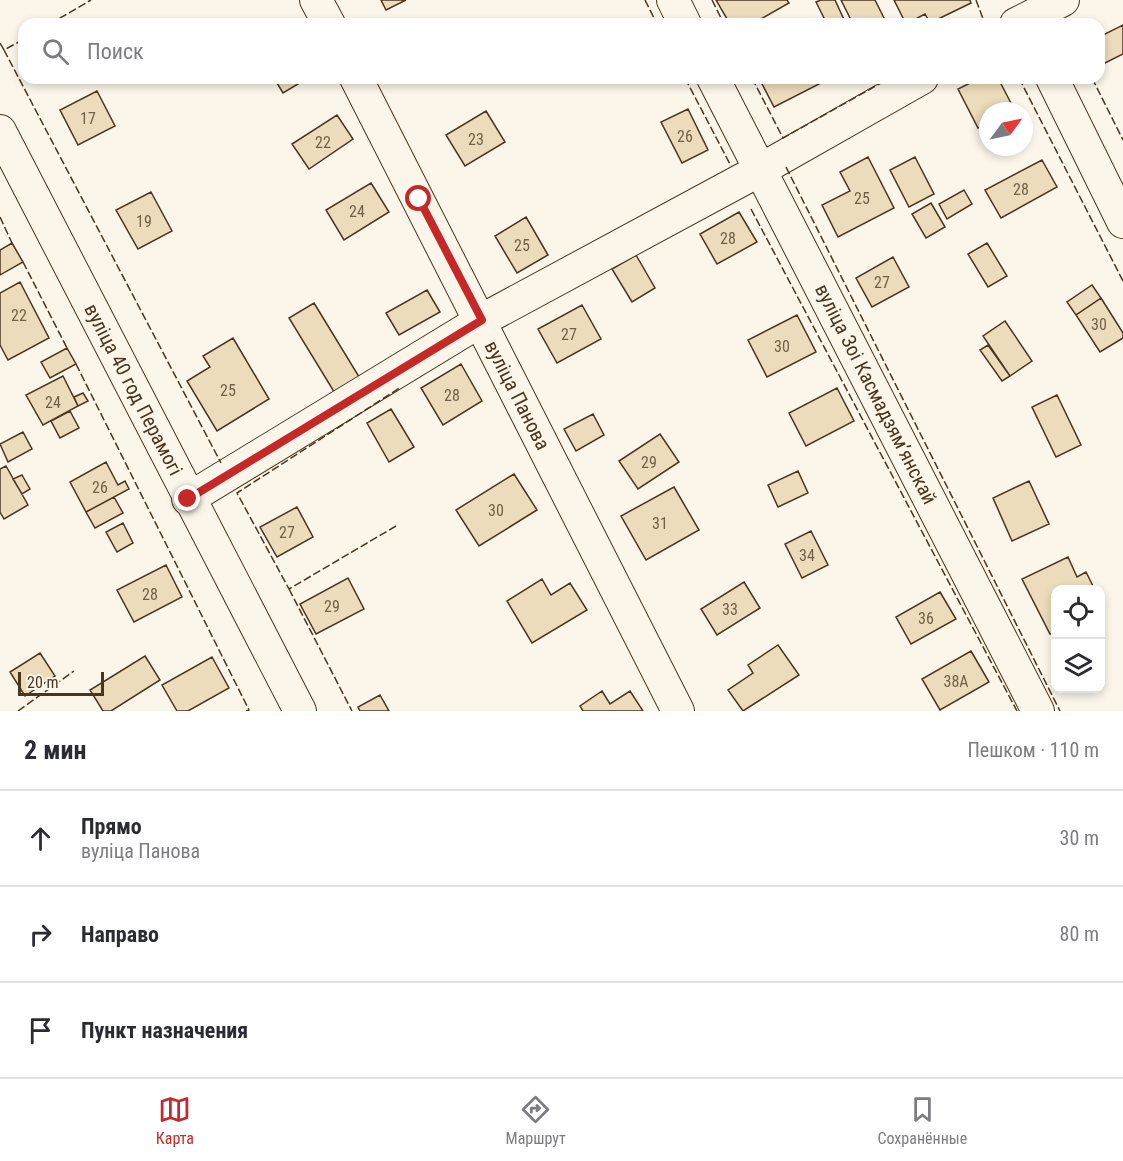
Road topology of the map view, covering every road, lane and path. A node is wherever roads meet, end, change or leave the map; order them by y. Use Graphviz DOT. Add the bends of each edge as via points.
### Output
graph roads {
  1 [pos="316,0"];
  2 [pos="673,0"];
  3 [pos="1063,0"];
  4 [pos="1019,17"];
  5 [pos="325,18"];
  6 [pos="682,18"];
  7 [pos="360,84"];
  8 [pos="716,84"];
  9 [pos="911,84"];
  10 [pos="1055,84"];
  11 [pos="0,130"];
  12 [pos="760,170"];
  13 [pos="1123,222"];
  14 [pos="482,320"];
  15 [pos="188,499"];
  16 [pos="300,711"];
  17 [pos="678,711"];
  18 [pos="1038,711"];
  1 -- 5 [label="street"];
  2 -- 6 [label="street"];
  3 -- 4 [label="street"];
  7 -- 14 [label="street, вуліца Панова"];
  8 -- 12 [label="street, вуліца Зоі Касмадзямʼянскай"];
  9 -- 12 [label="street"];
  10 -- 13 [label="street"];
  11 -- 15 [label="street, вуліца 40 год Перамогі"];
  12 -- 14 [label="street"];
  12 -- 18 [label="street, вуліца Зоі Касмадзямʼянскай"];
  14 -- 15 [label="street"];
  14 -- 17 [label="street, вуліца Панова"];
  15 -- 16 [label="street, вуліца 40 год Перамогі"];
}
